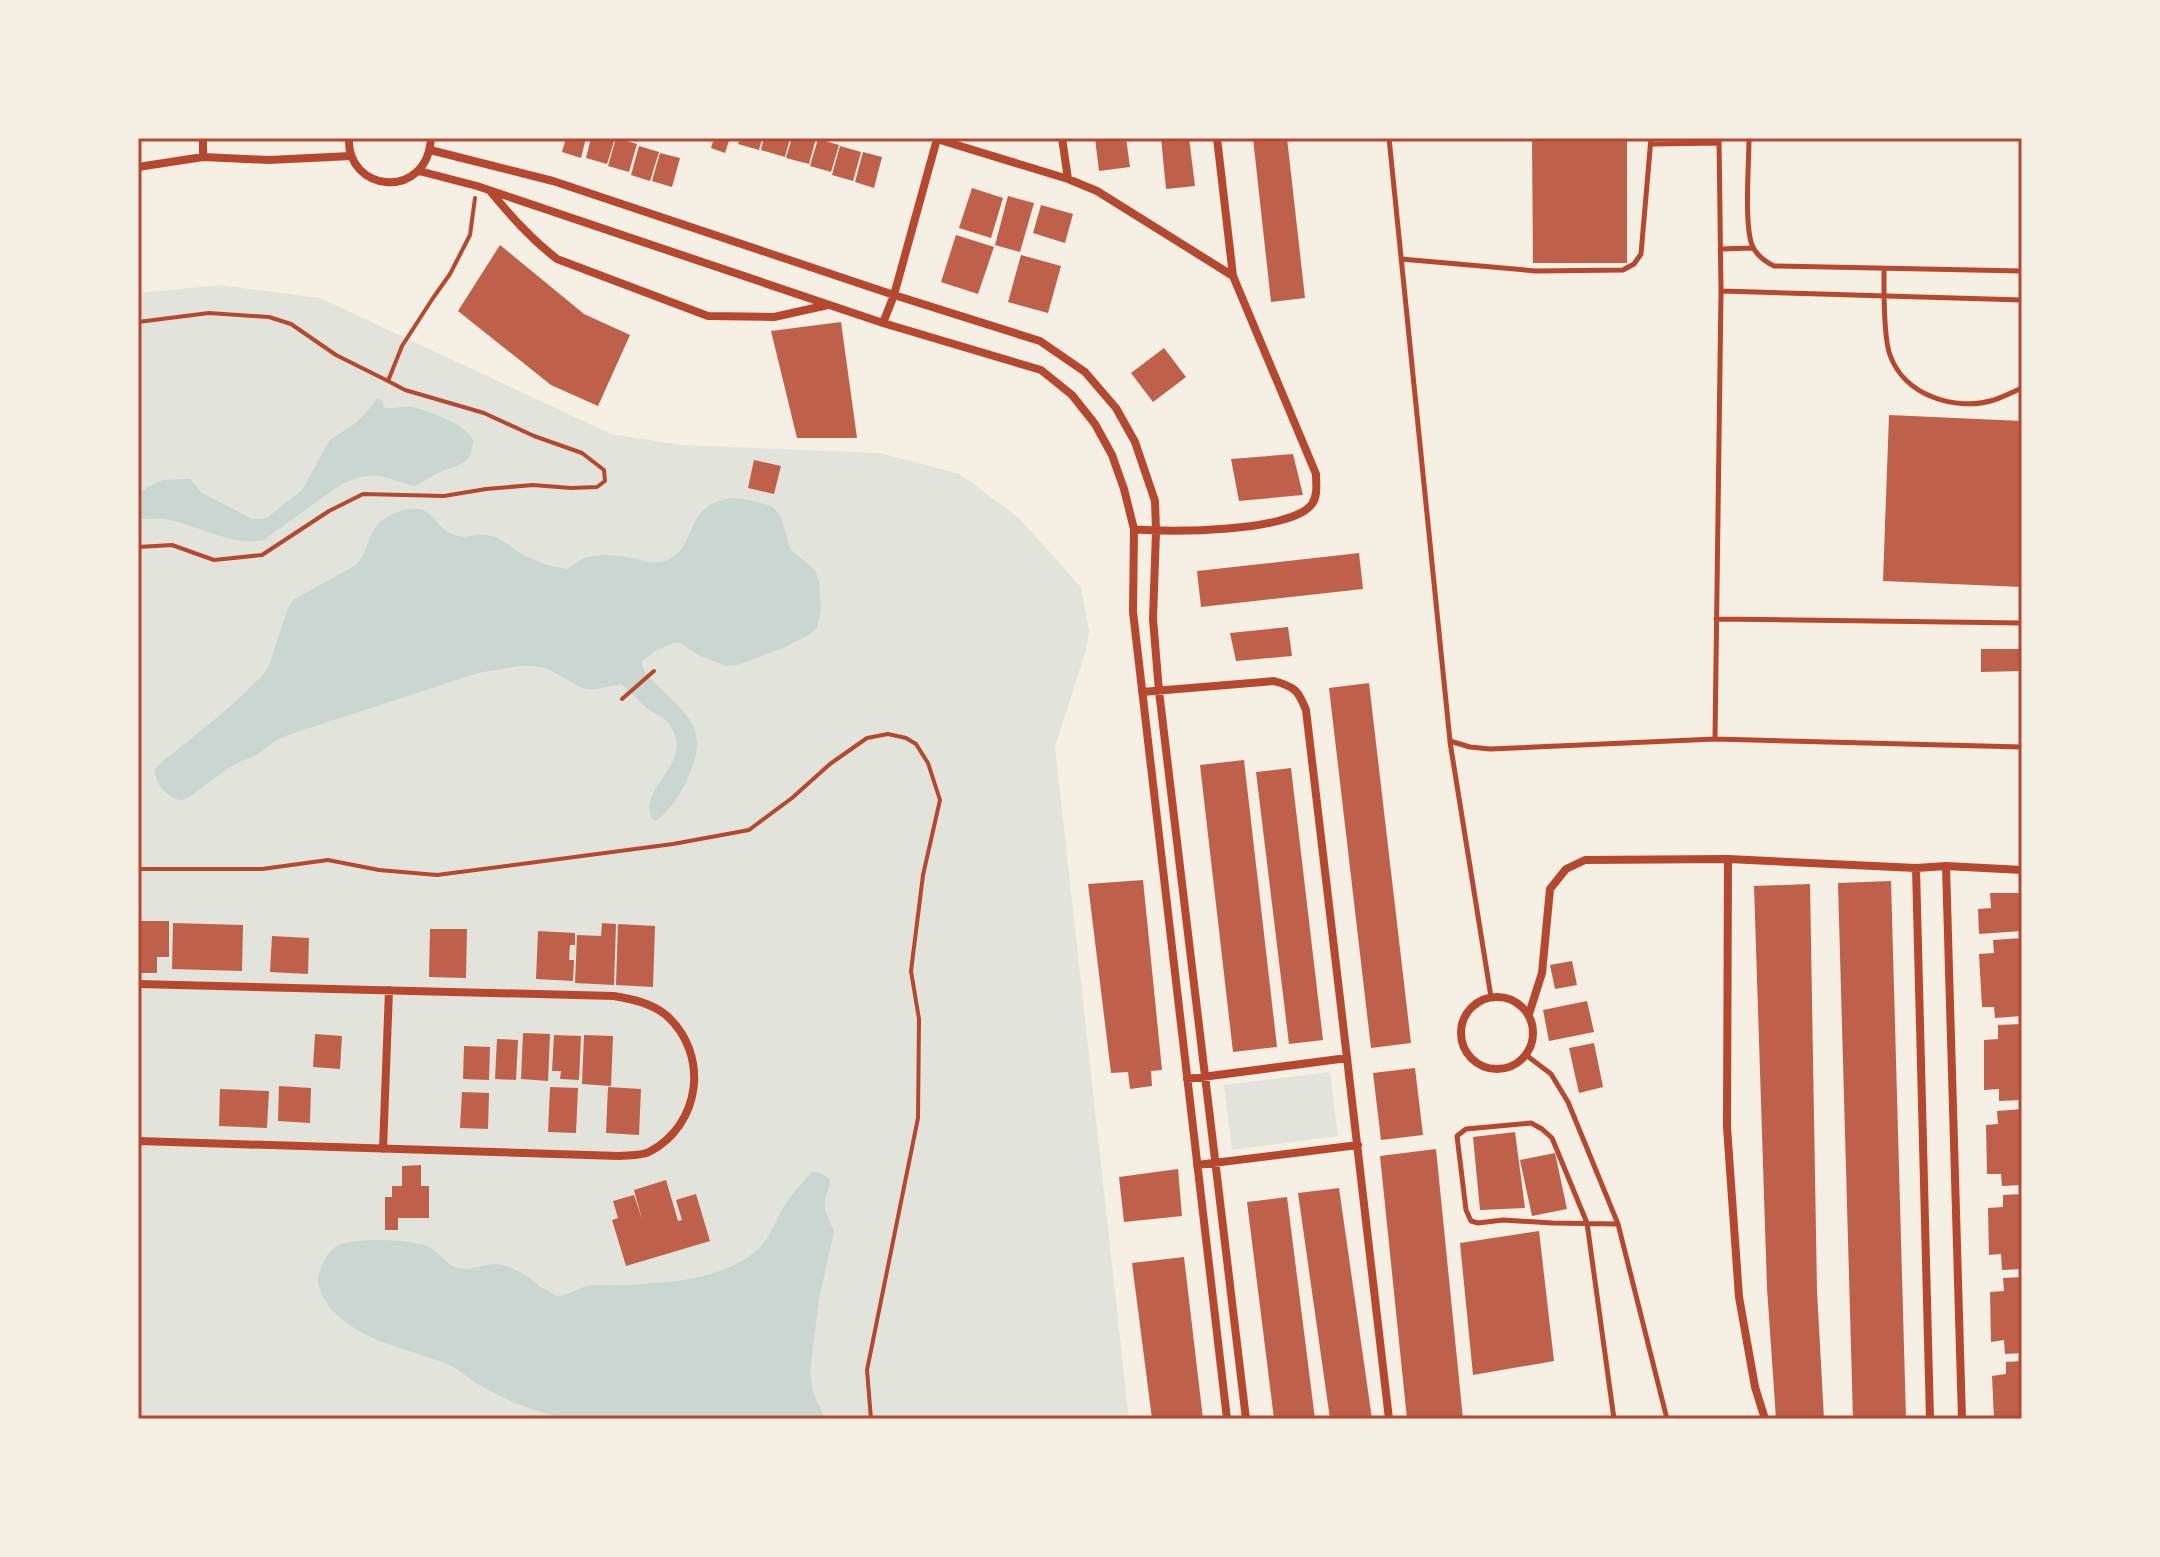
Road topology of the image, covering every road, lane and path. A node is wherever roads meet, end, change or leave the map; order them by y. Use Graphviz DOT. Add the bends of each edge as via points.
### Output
graph roads {
  1 [pos="203,138"];
  2 [pos="349,138"];
  3 [pos="431,138"];
  4 [pos="936,138"];
  5 [pos="1062,138"];
  6 [pos="1217,138"];
  7 [pos="1389,138"];
  8 [pos="1749,138"];
  9 [pos="1651,141"];
  10 [pos="1719,141"];
  11 [pos="430,150"];
  12 [pos="351,156"];
  13 [pos="203,157"];
  14 [pos="138,167"];
  15 [pos="419,171"];
  16 [pos="1068,179"];
  17 [pos="477,186"];
  18 [pos="489,190"];
  19 [pos="1753,248"];
  20 [pos="1720,249"];
  21 [pos="1401,259"];
  22 [pos="1884,269"];
  23 [pos="2022,271"];
  24 [pos="1233,276"];
  25 [pos="1721,291"];
  26 [pos="894,295"];
  27 [pos="1884,297"];
  28 [pos="2022,300"];
  29 [pos="829,305"];
  30 [pos="138,322"];
  31 [pos="883,323"];
  32 [pos="388,381"];
  33 [pos="2022,388"];
  34 [pos="1134,529"];
  35 [pos="1156,531"];
  36 [pos="138,547"];
  37 [pos="1716,619"];
  38 [pos="2022,623"];
  39 [pos="654,671"];
  40 [pos="1159,691"];
  41 [pos="1142,692"];
  42 [pos="622,699"];
  43 [pos="1715,739"];
  44 [pos="1450,741"];
  45 [pos="2022,747"];
  46 [pos="1728,859"];
  47 [pos="1946,866"];
  48 [pos="1916,868"];
  49 [pos="138,869"];
  50 [pos="2022,870"];
  51 [pos="138,984"];
  52 [pos="389,990"];
  53 [pos="1491,997"];
  54 [pos="1529,1014"];
  55 [pos="1526,1055"];
  56 [pos="1347,1058"];
  57 [pos="1205,1077"];
  58 [pos="1187,1079"];
  59 [pos="138,1141"];
  60 [pos="1358,1145"];
  61 [pos="383,1149"];
  62 [pos="1215,1163"];
  63 [pos="1197,1165"];
  64 [pos="1587,1223"];
  65 [pos="1618,1224"];
  66 [pos="871,1419"];
  67 [pos="1227,1419"];
  68 [pos="1246,1419"];
  69 [pos="1389,1419"];
  70 [pos="1614,1419"];
  71 [pos="1667,1419"];
  72 [pos="1765,1419"];
  73 [pos="1930,1419"];
  74 [pos="1962,1419"];
  1 -- 13 [label="street"];
  2 -- 12 [label="street"];
  3 -- 11 [label="street"];
  4 -- 16 [label="street"];
  4 -- 26 [label="street"];
  5 -- 16 [label="street"];
  6 -- 24 [label="street"];
  7 -- 21 [label="lane"];
  8 -- 19 [label="lane" via="1748,231"];
  9 -- 10 [label="lane"];
  9 -- 21 [label="lane" via="1641,254 1623,270 1536,271"];
  10 -- 20 [label="lane"];
  11 -- 15 [label="street"];
  11 -- 26 [label="street" via="553,181"];
  12 -- 13 [label="street"];
  12 -- 15 [label="street" via="375,180 399,182"];
  13 -- 14 [label="street"];
  15 -- 17 [label="street"];
  16 -- 24 [label="street" via="1097,191"];
  17 -- 18 [label="street"];
  17 -- 32 [label="path" via="470,235 402,346"];
  18 -- 29 [label="street"];
  18 -- 29 [label="street" via="557,259 708,316 774,317"];
  19 -- 20 [label="lane"];
  19 -- 22 [label="lane" via="1774,266"];
  20 -- 25 [label="lane"];
  21 -- 44 [label="lane"];
  22 -- 23 [label="lane"];
  22 -- 27 [label="lane"];
  24 -- 35 [label="street" via="1316,474 1316,494 1304,511 1285,520"];
  25 -- 27 [label="lane"];
  25 -- 37 [label="lane"];
  26 -- 31 [label="street"];
  26 -- 35 [label="street" via="1040,341 1085,372 1116,408 1135,442 1155,501"];
  27 -- 28 [label="lane"];
  27 -- 33 [label="lane" via="1889,353 1918,391 1966,404"];
  29 -- 31 [label="street"];
  30 -- 32 [label="path" via="209,313 269,317 291,324"];
  31 -- 34 [label="street" via="1041,370 1072,395 1112,455"];
  32 -- 36 [label="path" via="582,453 604,470 605,481 597,487 533,485 444,496 363,494 262,555 214,560 172,545"];
  34 -- 35 [label="street"];
  34 -- 41 [label="street" via="1133,612"];
  35 -- 40 [label="street" via="1153,619"];
  37 -- 38 [label="lane"];
  37 -- 43 [label="lane"];
  39 -- 42 [label="path"];
  40 -- 41 [label="street"];
  40 -- 56 [label="street" via="1274,681 1299,693 1306,710"];
  40 -- 57 [label="street"];
  41 -- 58 [label="street"];
  43 -- 44 [label="lane" via="1490,749"];
  43 -- 45 [label="lane"];
  44 -- 53 [label="lane"];
  46 -- 48 [label="street"];
  46 -- 54 [label="street" via="1585,860 1566,869 1550,889 1542,973"];
  46 -- 72 [label="street" via="1727,1127 1739,1297"];
  47 -- 48 [label="street"];
  47 -- 50 [label="street"];
  47 -- 74 [label="street"];
  48 -- 73 [label="street"];
  49 -- 66 [label="path" via="262,869 328,860 437,875 673,844 749,830 867,738 888,734 916,744 940,800 923,875 911,971 919,1019 918,1118 867,1370"];
  51 -- 52 [label="street"];
  52 -- 61 [label="street"];
  52 -- 61 [label="street" via="641,1001 665,1015 683,1036 694,1062 695,1090 686,1116 669,1139 646,1154"];
  53 -- 54 [label="street" via="1513,999"];
  53 -- 55 [label="street" via="1466,1015 1461,1034 1466,1050 1479,1064 1498,1069 1519,1063"];
  54 -- 55 [label="street" via="1534,1035"];
  55 -- 65 [label="lane" via="1551,1074 1568,1102"];
  56 -- 57 [label="street"];
  56 -- 60 [label="street"];
  57 -- 58 [label="street"];
  57 -- 62 [label="street"];
  58 -- 63 [label="street"];
  59 -- 61 [label="street"];
  60 -- 62 [label="street"];
  60 -- 69 [label="street"];
  62 -- 63 [label="street"];
  62 -- 68 [label="street"];
  63 -- 67 [label="street"];
  64 -- 64 [label="lane" via="1471,1221 1457,1136 1466,1129 1505,1125 1531,1123 1542,1129 1552,1138"];
  64 -- 65 [label="lane"];
  64 -- 70 [label="lane"];
  65 -- 71 [label="lane"];
}
